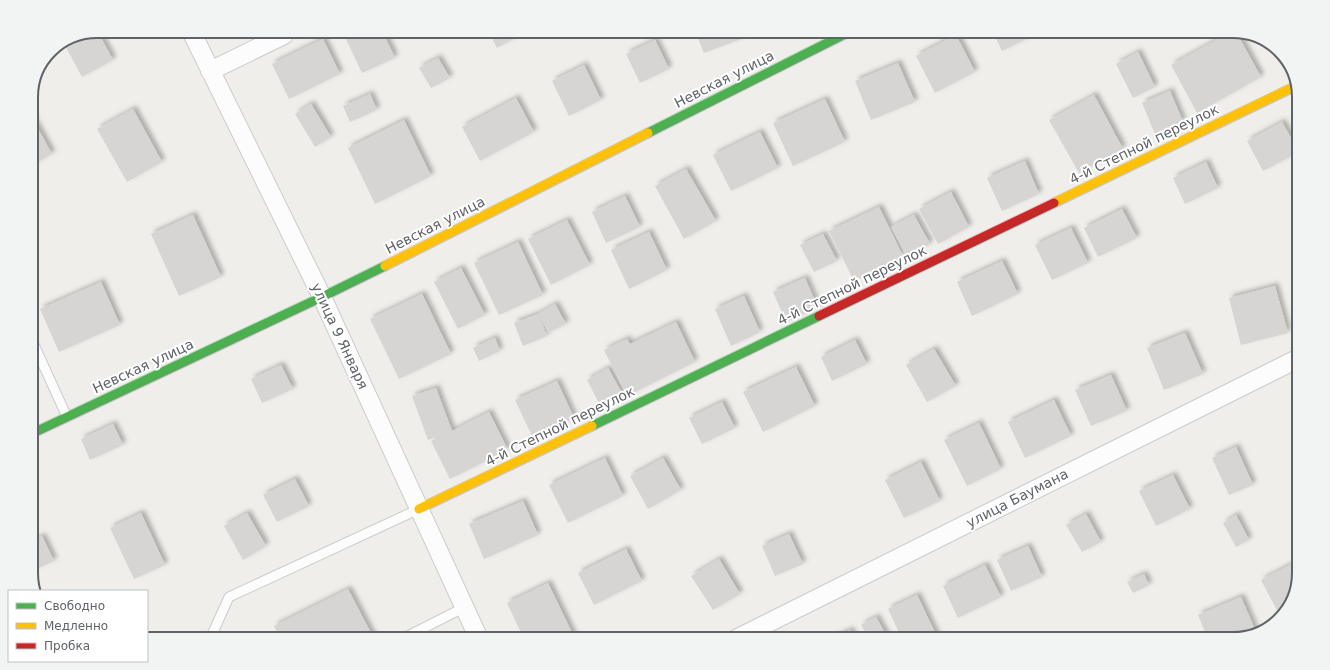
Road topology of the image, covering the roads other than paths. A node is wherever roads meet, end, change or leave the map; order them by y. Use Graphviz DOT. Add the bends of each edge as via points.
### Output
graph roads {
  1 [pos="194,38"];
  2 [pos="278,38"];
  3 [pos="837,38"];
  4 [pos="210,71"];
  5 [pos="1291,88"];
  6 [pos="322,297"];
  7 [pos="38,353"];
  8 [pos="1292,361"];
  9 [pos="67,417"];
  10 [pos="38,431"];
  11 [pos="419,509"];
  12 [pos="465,607"];
  13 [pos="213,632"];
  14 [pos="416,632"];
  15 [pos="476,632"];
  16 [pos="750,632"];
  1 -- 4 [label="street, улица 9 Января"];
  2 -- 4 [label="street"];
  3 -- 6 [label="street, Невская улица"];
  4 -- 6 [label="street, улица 9 Января"];
  5 -- 11 [label="street, 4-й Степной переулок"];
  6 -- 9 [label="street, Невская улица"];
  6 -- 11 [label="street, улица 9 Января"];
  7 -- 9 [label="lane"];
  8 -- 16 [label="street, улица Баумана"];
  9 -- 10 [label="street, Невская улица"];
  11 -- 12 [label="street, улица 9 Января"];
  11 -- 13 [label="lane" via="228,597"];
  12 -- 14 [label="lane"];
  12 -- 15 [label="street, улица 9 Января"];
}
